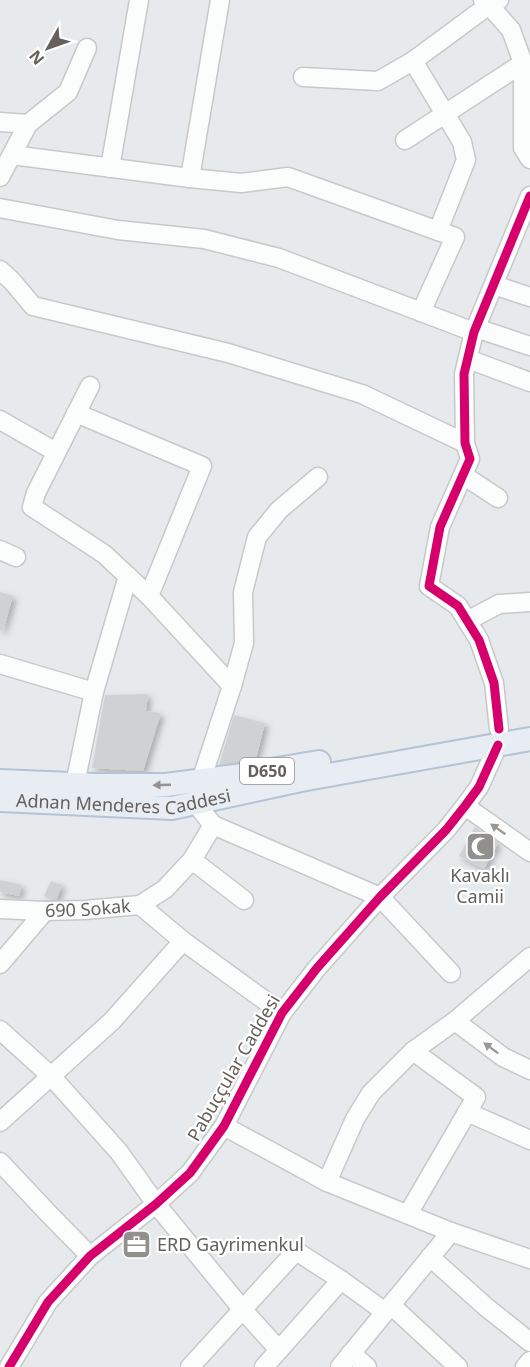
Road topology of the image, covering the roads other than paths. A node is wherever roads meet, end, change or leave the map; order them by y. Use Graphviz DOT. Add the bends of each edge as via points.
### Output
graph roads {
  1 [pos="139,0"];
  2 [pos="220,0"];
  3 [pos="490,2"];
  4 [pos="87,48"];
  5 [pos="413,61"];
  6 [pos="523,63"];
  7 [pos="303,77"];
  8 [pos="526,109"];
  9 [pos="445,113"];
  10 [pos="0,122"];
  11 [pos="28,124"];
  12 [pos="405,140"];
  13 [pos="12,155"];
  14 [pos="530,159"];
  15 [pos="110,168"];
  16 [pos="0,177"];
  17 [pos="190,178"];
  18 [pos="530,196"];
  19 [pos="0,208"];
  20 [pos="524,226"];
  21 [pos="438,231"];
  22 [pos="3,279"];
  23 [pos="494,285"];
  24 [pos="530,297"];
  25 [pos="421,312"];
  26 [pos="475,330"];
  27 [pos="530,346"];
  28 [pos="468,359"];
  29 [pos="530,382"];
  30 [pos="90,386"];
  31 [pos="76,413"];
  32 [pos="0,420"];
  33 [pos="465,443"];
  34 [pos="56,452"];
  35 [pos="462,475"];
  36 [pos="318,477"];
  37 [pos="498,498"];
  38 [pos="128,576"];
  39 [pos="149,596"];
  40 [pos="530,602"];
  41 [pos="467,621"];
  42 [pos="0,664"];
  43 [pos="232,686"];
  44 [pos="94,692"];
  45 [pos="530,724"];
  46 [pos="499,737"];
  47 [pos="530,739"];
  48 [pos="0,781"];
  49 [pos="201,781"];
  50 [pos="75,784"];
  51 [pos="0,800"];
  52 [pos="196,804"];
  53 [pos="465,806"];
  54 [pos="213,825"];
  55 [pos="530,852"];
  56 [pos="192,860"];
  57 [pos="380,897"];
  58 [pos="244,900"];
  59 [pos="140,904"];
  60 [pos="0,909"];
  61 [pos="45,911"];
  62 [pos="183,941"];
  63 [pos="530,957"];
  64 [pos="0,964"];
  65 [pos="451,973"];
  66 [pos="282,1013"];
  67 [pos="455,1021"];
  68 [pos="0,1030"];
  69 [pos="413,1052"];
  70 [pos="530,1070"];
  71 [pos="51,1076"];
  72 [pos="467,1112"];
  73 [pos="0,1122"];
  74 [pos="224,1126"];
  75 [pos="530,1140"];
  76 [pos="0,1162"];
  77 [pos="327,1182"];
  78 [pos="156,1204"];
  79 [pos="408,1214"];
  80 [pos="451,1232"];
  81 [pos="90,1256"];
  82 [pos="430,1257"];
  83 [pos="530,1260"];
  84 [pos="341,1280"];
  85 [pos="388,1309"];
  86 [pos="243,1310"];
  87 [pos="530,1342"];
  88 [pos="279,1350"];
  89 [pos="346,1360"];
  90 [pos="530,1361"];
  91 [pos="8,1363"];
  92 [pos="190,1367"];
  93 [pos="264,1367"];
  94 [pos="367,1367"];
  95 [pos="458,1367"];
  96 [pos="525,1367"];
  1 -- 15 [label="street"];
  2 -- 17 [label="street"];
  3 -- 5 [label="street"];
  3 -- 6 [label="street" via="511,30"];
  4 -- 11 [label="street" via="68,92"];
  5 -- 7 [label="street" via="378,81"];
  5 -- 9 [label="street"];
  6 -- 8 [label="street"];
  6 -- 9 [label="street"];
  8 -- 14 [label="street" via="523,148"];
  9 -- 12 [label="street"];
  9 -- 21 [label="street" via="462,142 466,160"];
  10 -- 11 [label="street"];
  11 -- 13 [label="street"];
  13 -- 15 [label="street"];
  13 -- 16 [label="street"];
  15 -- 17 [label="street"];
  17 -- 21 [label="street" via="241,183 288,177"];
  18 -- 20 [label="street"];
  19 -- 25 [label="street" via="118,230 204,239 279,258"];
  20 -- 23 [label="street"];
  21 -- 25 [label="street" via="454,237"];
  22 -- 33 [label="street" via="33,306 228,352 362,394"];
  23 -- 24 [label="street"];
  23 -- 26 [label="street"];
  25 -- 26 [label="street"];
  26 -- 27 [label="street"];
  26 -- 28 [label="street"];
  28 -- 29 [label="street"];
  28 -- 33 [label="street" via="464,374"];
  30 -- 31 [label="street"];
  31 -- 34 [label="street"];
  31 -- 39 [label="street" via="202,466"];
  32 -- 34 [label="street"];
  33 -- 35 [label="street" via="470,459"];
  34 -- 38 [label="street" via="32,507 104,554"];
  35 -- 37 [label="street"];
  35 -- 41 [label="street" via="440,527 429,586 458,606"];
  36 -- 43 [label="street" via="279,510 258,537 243,592 244,643"];
  38 -- 39 [label="street"];
  38 -- 44 [label="street"];
  39 -- 43 [label="street"];
  40 -- 41 [label="street" via="499,604"];
  41 -- 46 [label="street" via="479,640 494,683"];
  42 -- 44 [label="street"];
  43 -- 49 [label="street"];
  44 -- 50 [label="street"];
  45 -- 46 [label="main road, Adnan Menderes Caddesi / D650"];
  46 -- 47 [label="main road, Adnan Menderes Caddesi"];
  46 -- 49 [label="main road, Adnan Menderes Caddesi / D650" via="459,738"];
  46 -- 52 [label="main road, Adnan Menderes Caddesi"];
  46 -- 53 [label="street, Pabuççular Caddesi" via="479,787"];
  48 -- 50 [label="main road, Adnan Menderes Caddesi / D650"];
  49 -- 50 [label="main road, Adnan Menderes Caddesi / D650, one-way" via="166,785"];
  51 -- 52 [label="main road, Adnan Menderes Caddesi" via="172,808"];
  52 -- 54 [label="street"];
  55 -- 53 [label="street, one-way"];
  53 -- 57 [label="street, Pabuççular Caddesi"];
  54 -- 56 [label="street, 690 Sokak"];
  54 -- 57 [label="street"];
  56 -- 58 [label="street"];
  56 -- 59 [label="street, 690 Sokak" via="165,889"];
  57 -- 65 [label="street"];
  57 -- 66 [label="street, Pabuççular Caddesi"];
  59 -- 61 [label="street, 690 Sokak"];
  59 -- 62 [label="street"];
  60 -- 61 [label="street, 690 Sokak"];
  61 -- 64 [label="street"];
  62 -- 66 [label="street"];
  62 -- 71 [label="street" via="112,1021"];
  63 -- 67 [label="street"];
  66 -- 74 [label="street, Pabuççular Caddesi"];
  67 -- 69 [label="street"];
  70 -- 67 [label="street, one-way" via="503,1057"];
  68 -- 71 [label="street"];
  69 -- 72 [label="street" via="476,1097"];
  69 -- 77 [label="street" via="371,1093"];
  71 -- 73 [label="street"];
  71 -- 78 [label="street" via="119,1152"];
  72 -- 75 [label="street"];
  72 -- 79 [label="street"];
  74 -- 77 [label="street"];
  74 -- 78 [label="street, Pabuççular Caddesi" via="190,1173"];
  76 -- 81 [label="street"];
  77 -- 79 [label="street"];
  78 -- 81 [label="street, Pabuççular Caddesi"];
  78 -- 86 [label="street"];
  79 -- 80 [label="street"];
  80 -- 82 [label="street"];
  80 -- 83 [label="street"];
  81 -- 91 [label="street, Pabuççular Caddesi" via="48,1302"];
  82 -- 85 [label="street"];
  82 -- 87 [label="street"];
  84 -- 85 [label="street"];
  84 -- 86 [label="street" via="296,1251"];
  84 -- 88 [label="street"];
  85 -- 89 [label="street"];
  85 -- 95 [label="street"];
  86 -- 88 [label="street"];
  86 -- 92 [label="street"];
  88 -- 93 [label="street"];
  89 -- 94 [label="street"];
  90 -- 96 [label="street"];
}
